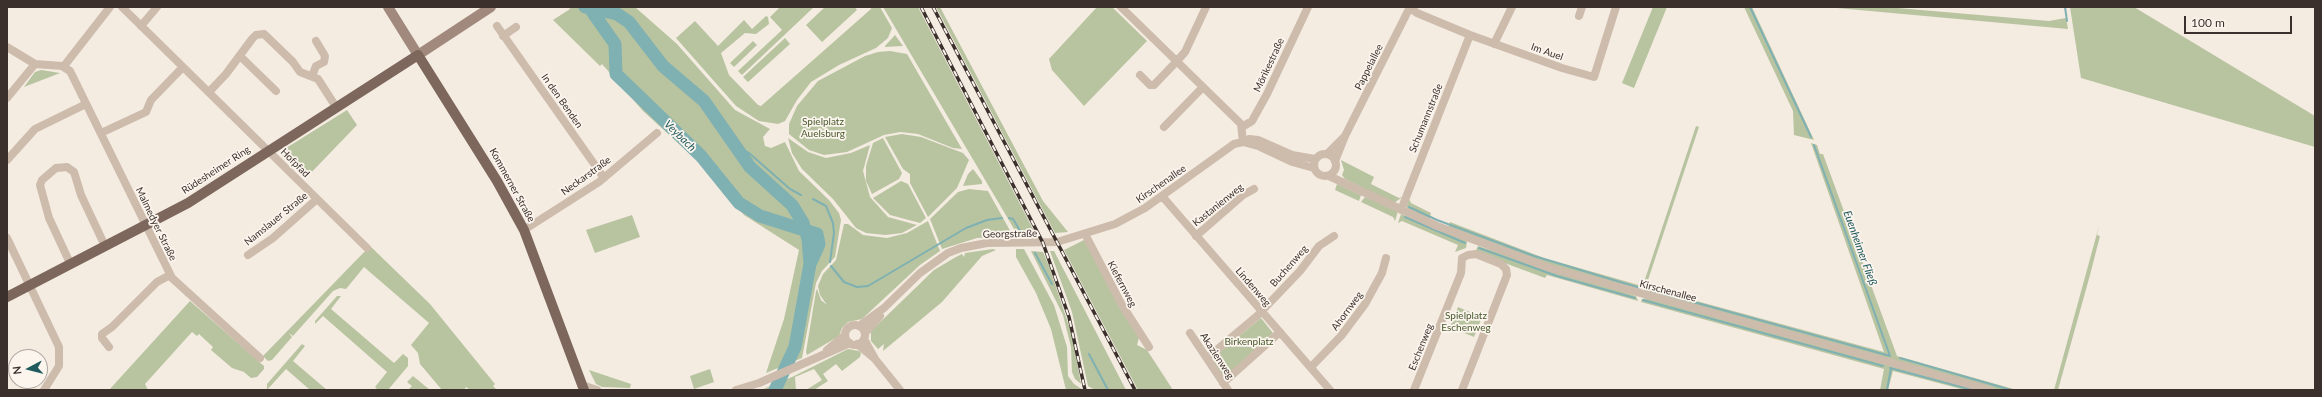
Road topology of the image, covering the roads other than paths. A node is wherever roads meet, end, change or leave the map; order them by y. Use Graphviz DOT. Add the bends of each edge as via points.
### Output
graph roads {
  1 [pos="110,7"];
  2 [pos="122,7"];
  3 [pos="158,7"];
  4 [pos="388,7"];
  5 [pos="1121,7"];
  6 [pos="1206,7"];
  7 [pos="1308,7"];
  8 [pos="1410,7"];
  9 [pos="1512,7"];
  10 [pos="1582,7"];
  11 [pos="1616,7"];
  12 [pos="488,9"];
  13 [pos="1579,16"];
  14 [pos="141,26"];
  15 [pos="497,26"];
  16 [pos="516,27"];
  17 [pos="1470,35"];
  18 [pos="503,36"];
  19 [pos="316,41"];
  20 [pos="1494,44"];
  21 [pos="7,47"];
  22 [pos="240,56"];
  23 [pos="418,56"];
  24 [pos="1177,61"];
  25 [pos="35,64"];
  26 [pos="183,67"];
  27 [pos="67,69"];
  28 [pos="312,76"];
  29 [pos="1140,76"];
  30 [pos="1203,86"];
  31 [pos="276,91"];
  32 [pos="209,92"];
  33 [pos="7,98"];
  34 [pos="86,104"];
  35 [pos="336,107"];
  36 [pos="1164,127"];
  37 [pos="1242,127"];
  38 [pos="656,132"];
  39 [pos="101,133"];
  40 [pos="1345,136"];
  41 [pos="1243,142"];
  42 [pos="268,151"];
  43 [pos="1327,154"];
  44 [pos="7,160"];
  45 [pos="1314,164"];
  46 [pos="1335,164"];
  47 [pos="1329,176"];
  48 [pos="604,178"];
  49 [pos="1350,186"];
  50 [pos="1254,189"];
  51 [pos="1162,196"];
  52 [pos="317,199"];
  53 [pos="1401,210"];
  54 [pos="146,226"];
  55 [pos="524,230"];
  56 [pos="1085,234"];
  57 [pos="1196,236"];
  58 [pos="1334,236"];
  59 [pos="7,238"];
  60 [pos="105,246"];
  61 [pos="367,248"];
  62 [pos="248,255"];
  63 [pos="1386,258"];
  64 [pos="70,263"];
  65 [pos="170,275"];
  66 [pos="30,284"];
  67 [pos="7,297"];
  68 [pos="884,308"];
  69 [pos="1261,311"];
  70 [pos="859,326"];
  71 [pos="1280,332"];
  72 [pos="1190,333"];
  73 [pos="845,335"];
  74 [pos="864,336"];
  75 [pos="854,344"];
  76 [pos="1144,345"];
  77 [pos="109,347"];
  78 [pos="822,355"];
  79 [pos="260,358"];
  80 [pos="875,358"];
  81 [pos="1207,358"];
  82 [pos="1311,368"];
  83 [pos="1226,386"];
  84 [pos="583,387"];
  85 [pos="747,388"];
  86 [pos="44,390"];
  87 [pos="596,390"];
  88 [pos="736,390"];
  89 [pos="900,390"];
  90 [pos="1330,390"];
  91 [pos="1414,390"];
  92 [pos="1462,390"];
  93 [pos="1990,390"];
  1 -- 27 [label="street"];
  2 -- 14 [label="street, Hofpfad"];
  3 -- 14 [label="street"];
  4 -- 23 [label="main road, Kommerner Straße"];
  5 -- 24 [label="street"];
  6 -- 24 [label="street" via="1185,52"];
  7 -- 37 [label="street, Mörikestraße" via="1267,94 1252,121"];
  8 -- 17 [label="street, Im Auel" via="1417,13"];
  8 -- 40 [label="street, Pappelallee"];
  9 -- 20 [label="street"];
  10 -- 13 [label="street"];
  11 -- 20 [label="street, Im Auel" via="1594,77"];
  12 -- 23 [label="main road, Rüdesheimer Ring"];
  14 -- 26 [label="street, Hofpfad"];
  15 -- 18 [label="street, In den Benden"];
  16 -- 18 [label="street"];
  17 -- 20 [label="street, Im Auel"];
  17 -- 53 [label="street, Schumannstraße"];
  18 -- 48 [label="street, In den Benden"];
  19 -- 28 [label="street" via="326,56"];
  21 -- 25 [label="street"];
  22 -- 28 [label="street" via="256,35 264,34 300,72"];
  22 -- 31 [label="street"];
  22 -- 32 [label="street"];
  23 -- 35 [label="main road, Rüdesheimer Ring"];
  23 -- 55 [label="main road, Kommerner Straße" via="497,181"];
  24 -- 29 [label="street" via="1154,85 1150,85"];
  24 -- 30 [label="street"];
  25 -- 27 [label="street"];
  25 -- 33 [label="street"];
  26 -- 32 [label="street, Hofpfad"];
  26 -- 39 [label="street" via="151,100 144,113"];
  27 -- 34 [label="street, Malmedyer Straße"];
  28 -- 35 [label="street" via="321,82"];
  30 -- 36 [label="street"];
  30 -- 37 [label="street"];
  32 -- 42 [label="street, Hofpfad"];
  34 -- 39 [label="street, Malmedyer Straße"];
  34 -- 44 [label="street" via="35,129"];
  35 -- 42 [label="main road, Rüdesheimer Ring"];
  37 -- 41 [label="street"];
  38 -- 48 [label="street, Neckarstraße"];
  39 -- 54 [label="street, Malmedyer Straße"];
  40 -- 43 [label="street, Pappelallee"];
  40 -- 46 [label="street, Pappelallee"];
  41 -- 45 [label="street" via="1299,164"];
  41 -- 51 [label="street, Kirschenallee" via="1228,147"];
  42 -- 52 [label="street, Hofpfad"];
  42 -- 54 [label="main road, Rüdesheimer Ring" via="188,203"];
  43 -- 45 [label="street" via="1320,155"];
  43 -- 46 [label="street"];
  45 -- 47 [label="street" via="1320,176"];
  46 -- 47 [label="street"];
  46 -- 49 [label="street, Kirschenallee" via="1342,178"];
  47 -- 49 [label="street, Kirschenallee"];
  48 -- 55 [label="street, Neckarstraße"];
  49 -- 53 [label="street, Kirschenallee"];
  50 -- 57 [label="street, Kastanienweg" via="1243,195"];
  51 -- 56 [label="street, Kirschenallee" via="1121,221"];
  51 -- 57 [label="street, Lindenweg"];
  52 -- 61 [label="street, Hofpfad"];
  52 -- 62 [label="street, Namslauer Straße"];
  53 -- 93 [label="street, Kirschenallee" via="1550,268"];
  54 -- 60 [label="main road, Rüdesheimer Ring"];
  54 -- 65 [label="street, Malmedyer Straße"];
  55 -- 84 [label="main road, Kommerner Straße"];
  56 -- 68 [label="street, Georgstraße" via="1052,243 987,243 962,248 928,266"];
  56 -- 76 [label="street, Kiefernweg"];
  57 -- 69 [label="street, Lindenweg"];
  58 -- 69 [label="street, Buchenweg" via="1319,246 1300,271"];
  59 -- 66 [label="street"];
  60 -- 64 [label="main road, Rüdesheimer Ring"];
  60 -- 64 [label="street" via="81,195 74,172 68,167 56,168 40,185 49,218"];
  63 -- 82 [label="street, Ahornweg" via="1382,272 1365,304 1341,336"];
  64 -- 66 [label="main road, Rüdesheimer Ring"];
  65 -- 77 [label="street" via="157,282 102,334"];
  65 -- 79 [label="street, Malmedyer Straße"];
  66 -- 67 [label="main road, Rüdesheimer Ring"];
  66 -- 86 [label="street" via="60,351 58,366"];
  68 -- 70 [label="street, Georgstraße"];
  68 -- 74 [label="street, Georgstraße"];
  69 -- 71 [label="street, Lindenweg"];
  69 -- 81 [label="street"];
  70 -- 73 [label="street, Georgstraße" via="850,326"];
  70 -- 74 [label="street"];
  71 -- 82 [label="street, Lindenweg"];
  71 -- 83 [label="street"];
  72 -- 81 [label="street, Akazienweg"];
  73 -- 75 [label="street"];
  73 -- 78 [label="street"];
  74 -- 75 [label="street, Georgstraße"];
  74 -- 80 [label="street"];
  75 -- 78 [label="street"];
  75 -- 80 [label="street"];
  78 -- 85 [label="street"];
  80 -- 89 [label="street"];
  81 -- 83 [label="street, Akazienweg"];
  82 -- 90 [label="street, Lindenweg"];
  84 -- 87 [label="street"];
  85 -- 88 [label="street"];
  91 -- 92 [label="street, Eschenweg" via="1461,273 1462,258 1476,254 1501,264 1507,275"];
}
